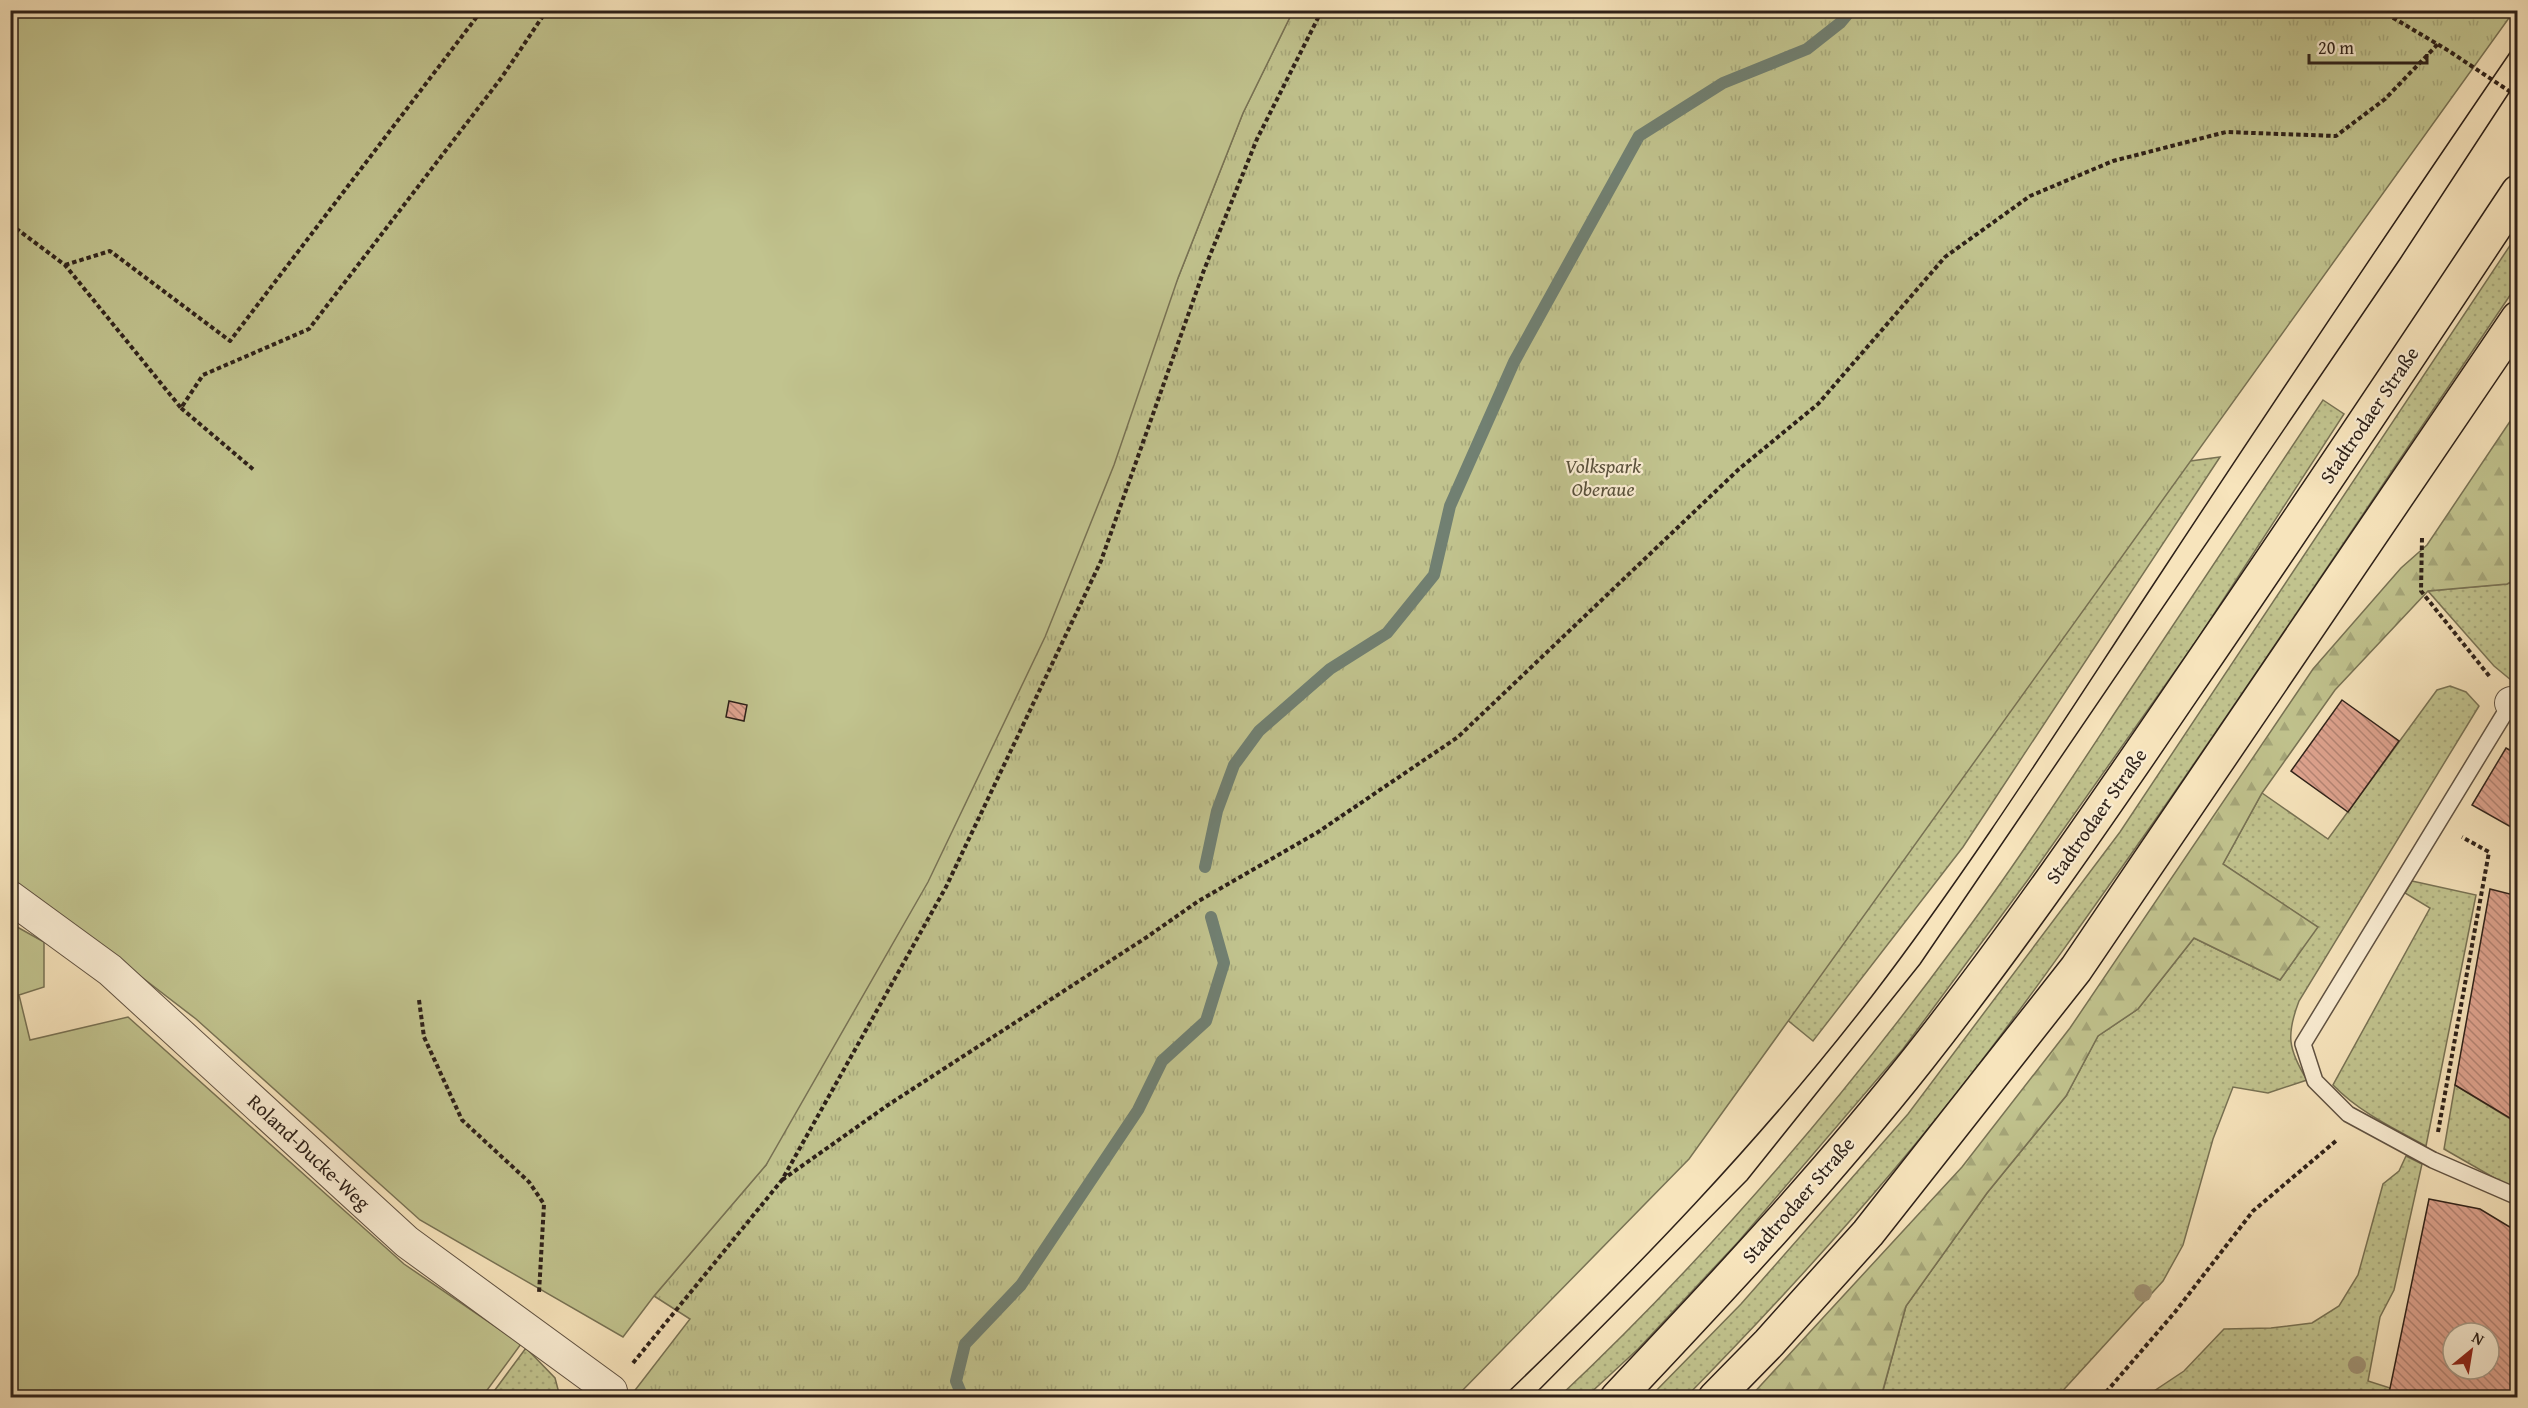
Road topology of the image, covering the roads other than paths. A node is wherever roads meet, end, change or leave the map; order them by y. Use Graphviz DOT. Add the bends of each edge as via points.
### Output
graph roads {
  1 [pos="2517,192"];
  2 [pos="2517,318"];
  3 [pos="2514,705"];
  4 [pos="10,897"];
  5 [pos="2517,1197"];
  6 [pos="609,1394"];
  7 [pos="1617,1398"];
  8 [pos="1715,1398"];
  1 -- 7 [label="main road, Stadtrodaer Straße" via="2078,845 1933,1040 1809,1189"];
  2 -- 8 [label="main road" via="2076,969 1868,1233"];
  3 -- 5 [label="lane" via="2303,1044 2315,1081 2348,1114 2433,1160"];
  4 -- 6 [label="street, Roland-Ducke-Weg" via="110,970 406,1242"];
}
